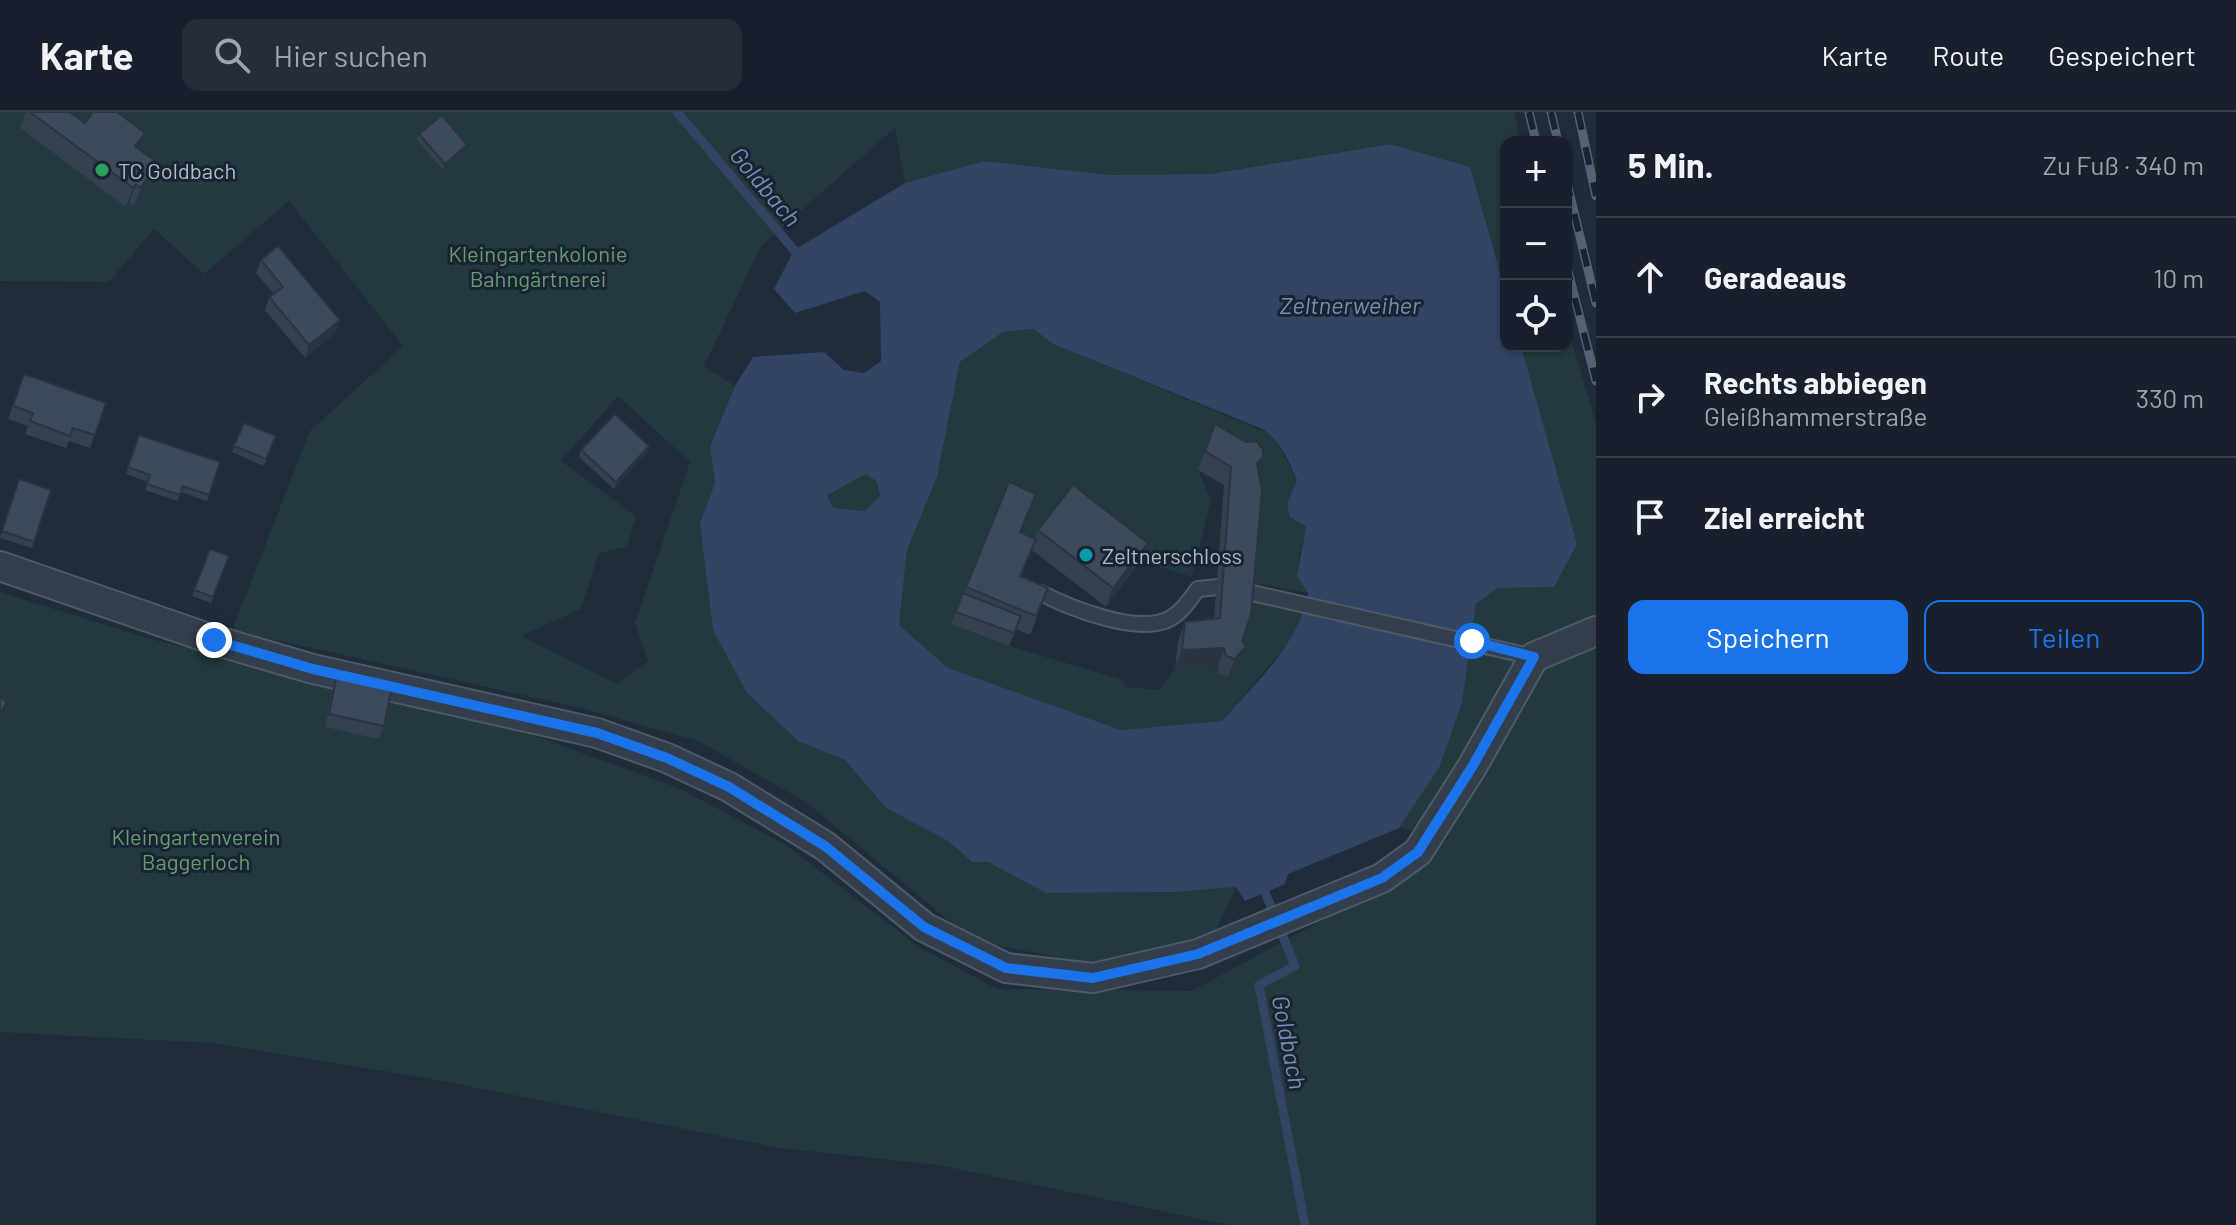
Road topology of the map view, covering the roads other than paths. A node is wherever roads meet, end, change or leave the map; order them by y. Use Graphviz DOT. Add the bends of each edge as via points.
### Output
graph roads {
  1 [pos="0,566"];
  2 [pos="1218,587"];
  3 [pos="1248,592"];
  4 [pos="1041,593"];
  5 [pos="1596,631"];
  6 [pos="1534,657"];
  1 -- 6 [label="street" via="242,649 597,733 667,758 729,787 825,846 924,927 1006,968 1093,978 1198,954 1382,878 1418,852"];
  2 -- 4 [label="lane" via="1198,589 1165,621 1088,615"];
  3 -- 6 [label="lane"];
  5 -- 6 [label="street"];
}
